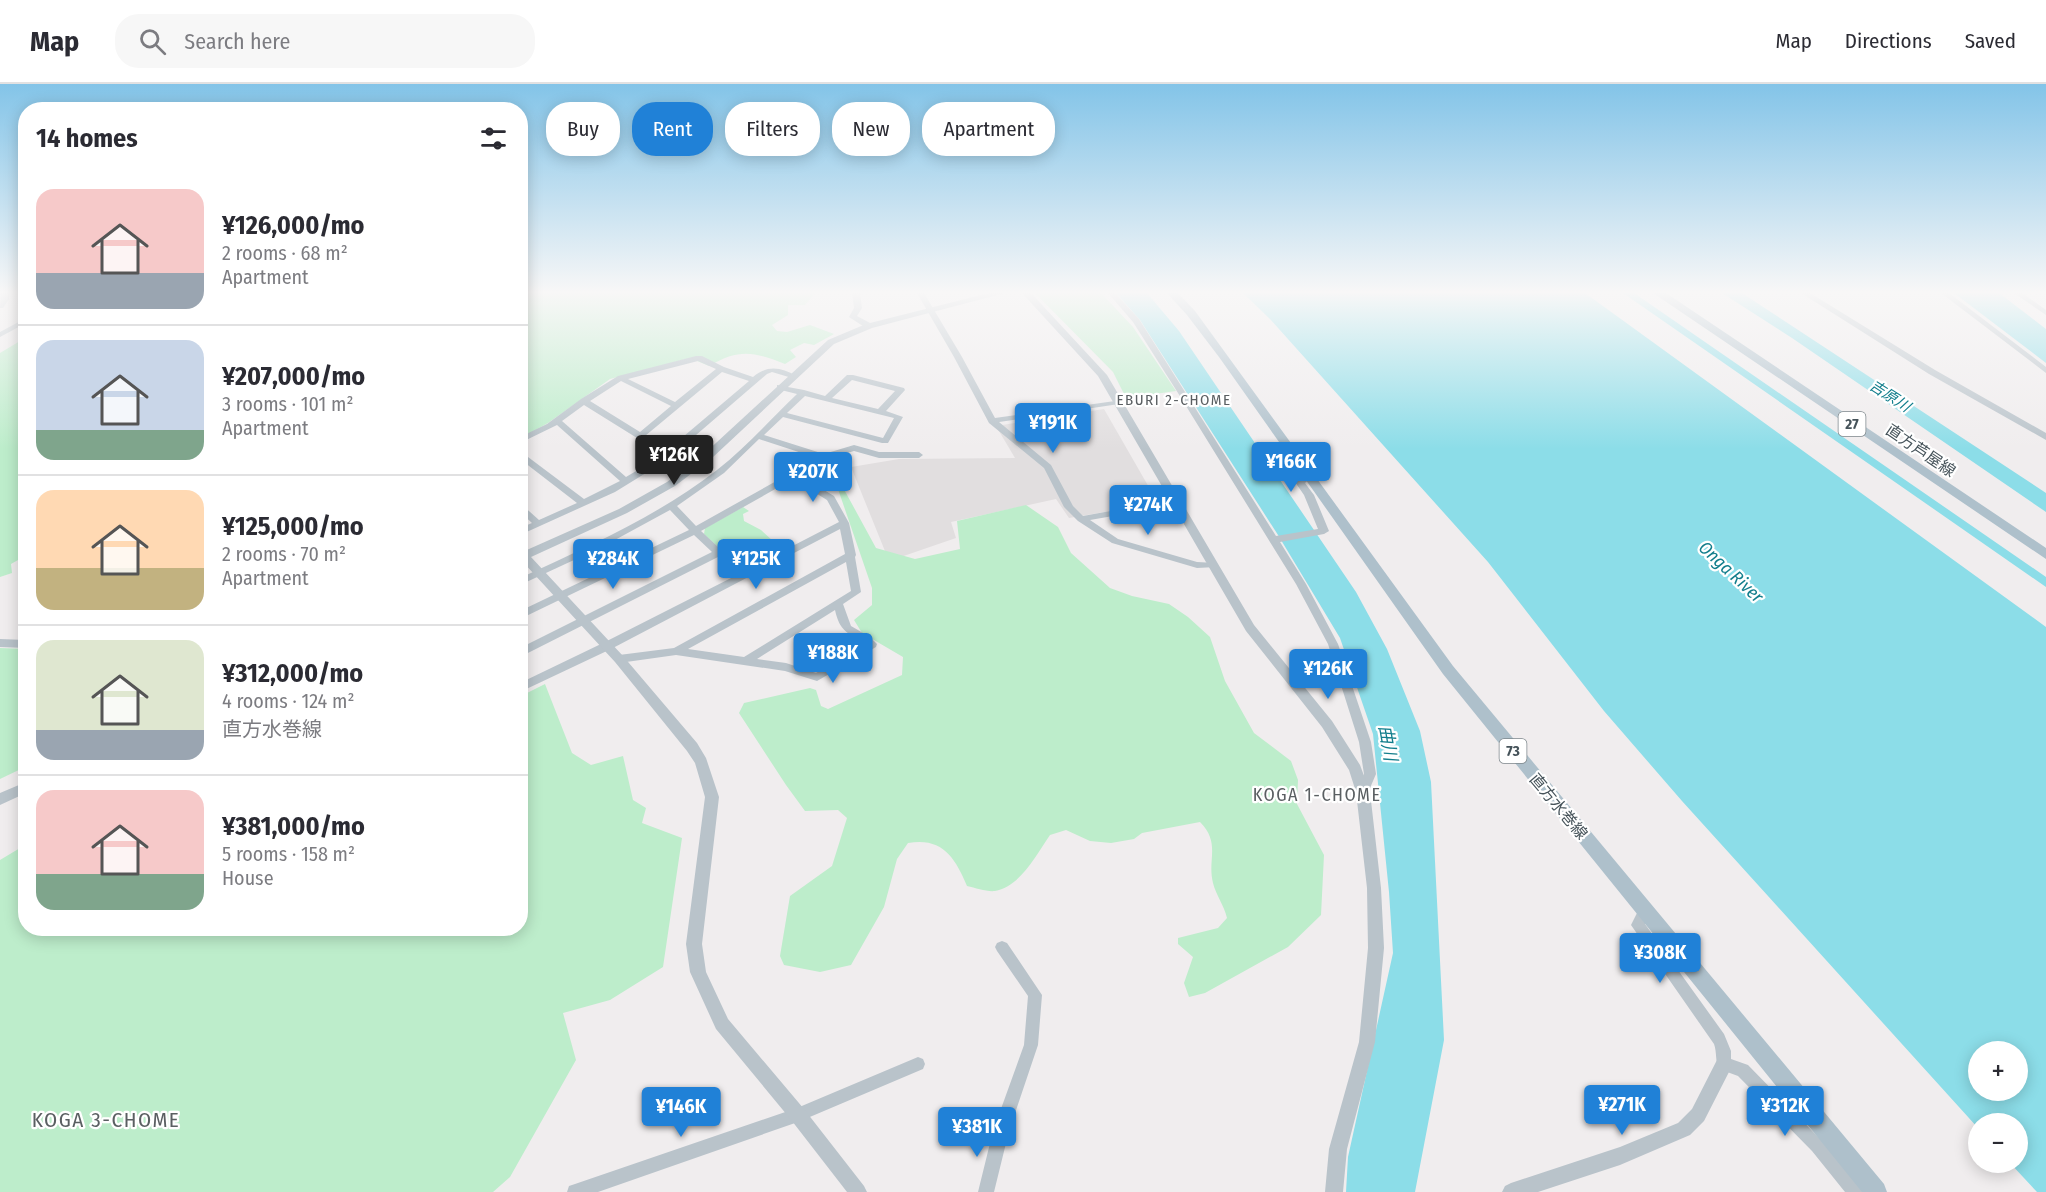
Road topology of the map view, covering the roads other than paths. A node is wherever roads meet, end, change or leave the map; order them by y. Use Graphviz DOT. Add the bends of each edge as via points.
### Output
graph roads {
  1 [pos="828,345"];
  2 [pos="950,345"];
  3 [pos="1076,345"];
  4 [pos="1151,345"];
  5 [pos="1215,345"];
  6 [pos="1735,345"];
  7 [pos="1888,345"];
  8 [pos="2012,345"];
  9 [pos="720,369"];
  10 [pos="2046,371"];
  11 [pos="792,376"];
  12 [pos="621,378"];
  13 [pos="754,380"];
  14 [pos="780,387"];
  15 [pos="804,392"];
  16 [pos="827,398"];
  17 [pos="584,401"];
  18 [pos="1119,402"];
  19 [pos="676,406"];
  20 [pos="880,412"];
  21 [pos="783,414"];
  22 [pos="557,421"];
  23 [pos="992,421"];
  24 [pos="640,436"];
  25 [pos="758,436"];
  26 [pos="528,437"];
  27 [pos="2046,437"];
  28 [pos="919,455"];
  29 [pos="824,457"];
  30 [pos="664,458"];
  31 [pos="528,460"];
  32 [pos="791,474"];
  33 [pos="1309,476"];
  34 [pos="626,482"];
  35 [pos="1176,502"];
  36 [pos="583,503"];
  37 [pos="670,505"];
  38 [pos="528,514"];
  39 [pos="1081,519"];
  40 [pos="844,522"];
  41 [pos="538,524"];
  42 [pos="528,528"];
  43 [pos="695,531"];
  44 [pos="1273,540"];
  45 [pos="718,554"];
  46 [pos="2046,554"];
  47 [pos="528,555"];
  48 [pos="851,555"];
  49 [pos="528,562"];
  50 [pos="1214,565"];
  51 [pos="540,573"];
  52 [pos="743,575"];
  53 [pos="528,578"];
  54 [pos="561,597"];
  55 [pos="838,603"];
  56 [pos="528,612"];
  57 [pos="584,621"];
  58 [pos="0,643"];
  59 [pos="18,644"];
  60 [pos="607,646"];
  61 [pos="528,649"];
  62 [pos="676,651"];
  63 [pos="619,659"];
  64 [pos="747,660"];
  65 [pos="528,684"];
  66 [pos="18,791"];
  67 [pos="1364,792"];
  68 [pos="0,799"];
  69 [pos="1646,911"];
  70 [pos="1002,947"];
  71 [pos="918,1064"];
  72 [pos="1724,1065"];
  73 [pos="798,1115"];
  74 [pos="576,1192"];
  75 [pos="858,1192"];
  76 [pos="986,1192"];
  77 [pos="1334,1192"];
  78 [pos="1511,1192"];
  79 [pos="1855,1192"];
  80 [pos="1876,1192"];
  1 -- 11 [label="street"];
  2 -- 23 [label="street"];
  3 -- 18 [label="street" via="1094,363"];
  4 -- 44 [label="street"];
  5 -- 33 [label="main road, 直方水巻線 / 73"];
  6 -- 46 [label="main road, 直方芦屋線 / 27"];
  7 -- 27 [label="street"];
  8 -- 10 [label="street"];
  9 -- 12 [label="street" via="699,358"];
  9 -- 13 [label="street"];
  9 -- 19 [label="street"];
  11 -- 13 [label="street" via="772,370"];
  11 -- 14 [label="street"];
  12 -- 17 [label="street"];
  12 -- 19 [label="street"];
  13 -- 30 [label="street"];
  14 -- 15 [label="street"];
  14 -- 47 [label="street" via="708,456 671,484"];
  15 -- 16 [label="street"];
  15 -- 21 [label="street"];
  16 -- 20 [label="street"];
  16 -- 20 [label="street" via="850,377 901,390"];
  17 -- 22 [label="street"];
  17 -- 24 [label="street"];
  18 -- 23 [label="street"];
  18 -- 35 [label="street"];
  19 -- 24 [label="street"];
  20 -- 21 [label="street" via="899,417 885,441"];
  21 -- 25 [label="street"];
  22 -- 26 [label="street"];
  22 -- 34 [label="street"];
  23 -- 39 [label="street" via="1047,467 1069,507"];
  24 -- 30 [label="street"];
  25 -- 29 [label="street"];
  25 -- 37 [label="street" via="722,470"];
  28 -- 29 [label="street" via="879,455 854,448"];
  29 -- 32 [label="street"];
  30 -- 34 [label="street"];
  31 -- 36 [label="street"];
  32 -- 40 [label="street" via="831,498"];
  32 -- 43 [label="street"];
  33 -- 44 [label="street" via="1300,482 1324,531"];
  33 -- 69 [label="main road, 直方水巻線 / 73" via="1448,670"];
  34 -- 36 [label="street"];
  35 -- 39 [label="street"];
  35 -- 50 [label="street"];
  36 -- 41 [label="street"];
  37 -- 43 [label="street"];
  37 -- 51 [label="street"];
  38 -- 41 [label="street"];
  39 -- 50 [label="street" via="1115,541 1197,565"];
  40 -- 48 [label="street"];
  40 -- 52 [label="street"];
  41 -- 42 [label="street"];
  43 -- 45 [label="street"];
  43 -- 54 [label="street"];
  44 -- 67 [label="street" via="1333,644 1347,682 1370,774"];
  45 -- 52 [label="street"];
  45 -- 57 [label="street"];
  48 -- 55 [label="street" via="856,592"];
  48 -- 62 [label="street"];
  49 -- 51 [label="street"];
  50 -- 67 [label="street" via="1250,628 1344,747"];
  51 -- 53 [label="street"];
  51 -- 54 [label="street"];
  52 -- 60 [label="street"];
  54 -- 56 [label="street"];
  54 -- 57 [label="street"];
  55 -- 64 [label="street"];
  55 -- 64 [label="street" via="849,631 864,636 872,644 817,677"];
  57 -- 60 [label="street"];
  57 -- 61 [label="street"];
  58 -- 59 [label="street"];
  60 -- 63 [label="street"];
  60 -- 65 [label="street"];
  62 -- 63 [label="street"];
  62 -- 64 [label="street"];
  63 -- 73 [label="street" via="692,747 712,797 694,944 698,972 722,1024"];
  66 -- 68 [label="street"];
  67 -- 77 [label="street" via="1376,948 1367,1042 1338,1149"];
  69 -- 72 [label="street" via="1638,925 1719,1039"];
  69 -- 80 [label="main road, 直方水巻線 / 73"];
  70 -- 76 [label="street" via="1035,994 1030,1045 1001,1131"];
  71 -- 73 [label="street"];
  72 -- 78 [label="street" via="1698,1115 1684,1129 1620,1156"];
  72 -- 79 [label="street" via="1743,1070 1817,1146"];
  73 -- 74 [label="street"];
  73 -- 75 [label="street"];
}
